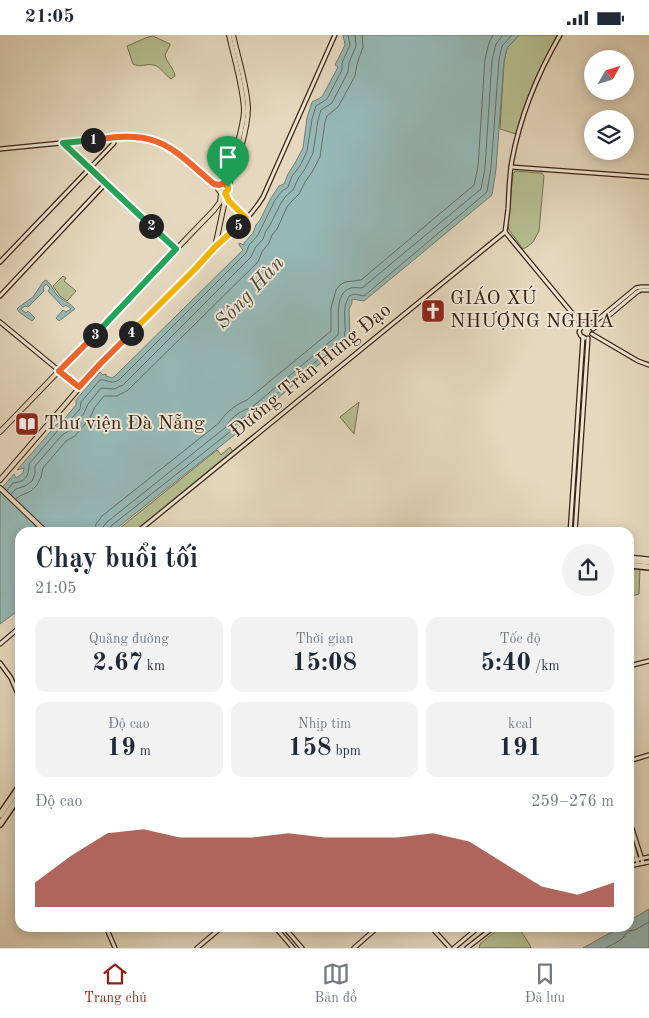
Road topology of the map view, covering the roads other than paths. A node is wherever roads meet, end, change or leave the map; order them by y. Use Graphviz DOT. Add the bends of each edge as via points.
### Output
graph roads {
  1 [pos="228,35"];
  2 [pos="233,35"];
  3 [pos="335,35"];
  4 [pos="560,35"];
  5 [pos="114,140"];
  6 [pos="63,143"];
  7 [pos="0,149"];
  8 [pos="511,167"];
  9 [pos="90,168"];
  10 [pos="649,177"];
  11 [pos="106,183"];
  12 [pos="226,185"];
  13 [pos="218,186"];
  14 [pos="223,193"];
  15 [pos="214,210"];
  16 [pos="222,214"];
  17 [pos="246,218"];
  18 [pos="505,232"];
  19 [pos="215,247"];
  20 [pos="176,249"];
  21 [pos="0,262"];
  22 [pos="649,288"];
  23 [pos="0,296"];
  24 [pos="0,321"];
  25 [pos="582,325"];
  26 [pos="590,325"];
  27 [pos="593,329"];
  28 [pos="592,334"];
  29 [pos="586,337"];
  30 [pos="649,365"];
  31 [pos="59,371"];
  32 [pos="79,387"];
  33 [pos="0,432"];
  34 [pos="0,480"];
  35 [pos="0,488"];
  36 [pos="41,527"];
  37 [pos="143,527"];
  38 [pos="570,527"];
  39 [pos="575,527"];
  40 [pos="634,559"];
  41 [pos="649,560"];
  42 [pos="634,566"];
  43 [pos="649,568"];
  44 [pos="15,631"];
  45 [pos="0,644"];
  46 [pos="649,661"];
  47 [pos="0,663"];
  48 [pos="634,665"];
  49 [pos="15,687"];
  50 [pos="649,755"];
  51 [pos="634,760"];
  52 [pos="15,789"];
  53 [pos="15,793"];
  54 [pos="15,804"];
  55 [pos="0,811"];
  56 [pos="0,815"];
  57 [pos="0,826"];
  58 [pos="634,834"];
  59 [pos="634,849"];
  60 [pos="649,857"];
  61 [pos="643,861"];
  62 [pos="634,862"];
  63 [pos="638,862"];
  64 [pos="649,862"];
  65 [pos="634,864"];
  66 [pos="108,932"];
  67 [pos="215,932"];
  68 [pos="279,932"];
  69 [pos="288,932"];
  70 [pos="372,932"];
  71 [pos="436,932"];
  72 [pos="473,932"];
  73 [pos="488,932"];
  74 [pos="115,948"];
  75 [pos="197,948"];
  76 [pos="293,948"];
  77 [pos="302,948"];
  78 [pos="354,948"];
  79 [pos="450,948"];
  80 [pos="454,948"];
  81 [pos="467,948"];
  1 -- 12 [label="main road" via="244,110"];
  2 -- 12 [label="main road" via="248,114 242,143"];
  3 -- 17 [label="street" via="266,192"];
  4 -- 8 [label="street" via="527,106"];
  5 -- 6 [label="street"];
  5 -- 9 [label="street"];
  5 -- 13 [label="street" via="145,138 161,144"];
  6 -- 7 [label="street"];
  6 -- 9 [label="street"];
  8 -- 10 [label="street"];
  8 -- 18 [label="street"];
  9 -- 11 [label="street"];
  9 -- 21 [label="street"];
  11 -- 20 [label="street"];
  11 -- 23 [label="street"];
  12 -- 13 [label="main road"];
  12 -- 14 [label="main road" via="228,190"];
  13 -- 14 [label="main road" via="218,191"];
  14 -- 15 [label="main road"];
  14 -- 16 [label="main road"];
  14 -- 17 [label="street"];
  15 -- 16 [label="main road"];
  15 -- 20 [label="main road"];
  16 -- 19 [label="main road"];
  17 -- 19 [label="street"];
  18 -- 25 [label="street"];
  18 -- 37 [label="street, Đường Trần Hưng Đạo"];
  19 -- 32 [label="main road"];
  20 -- 31 [label="main road"];
  22 -- 26 [label="street" via="636,288"];
  22 -- 27 [label="street" via="637,291"];
  24 -- 31 [label="street"];
  25 -- 26 [label="street"];
  25 -- 29 [label="street" via="579,331"];
  26 -- 27 [label="street"];
  27 -- 28 [label="street"];
  28 -- 29 [label="street"];
  28 -- 30 [label="street"];
  29 -- 38 [label="street"];
  29 -- 39 [label="street"];
  31 -- 32 [label="street"];
  31 -- 33 [label="main road"];
  32 -- 34 [label="main road"];
  35 -- 36 [label="main road"];
  40 -- 41 [label="highway"];
  42 -- 43 [label="highway"];
  44 -- 45 [label="street"];
  46 -- 48 [label="street"];
  47 -- 49 [label="street"];
  50 -- 51 [label="street"];
  52 -- 55 [label="street"];
  53 -- 56 [label="highway"];
  54 -- 57 [label="highway"];
  58 -- 61 [label="street"];
  59 -- 63 [label="street"];
  60 -- 61 [label="street"];
  61 -- 63 [label="street"];
  61 -- 64 [label="street"];
  62 -- 63 [label="street"];
  63 -- 65 [label="street"];
  66 -- 74 [label="street"];
  67 -- 75 [label="street"];
  68 -- 76 [label="street"];
  69 -- 77 [label="street"];
  70 -- 78 [label="street"];
  71 -- 79 [label="street"];
  72 -- 80 [label="street"];
  73 -- 81 [label="street"];
}
